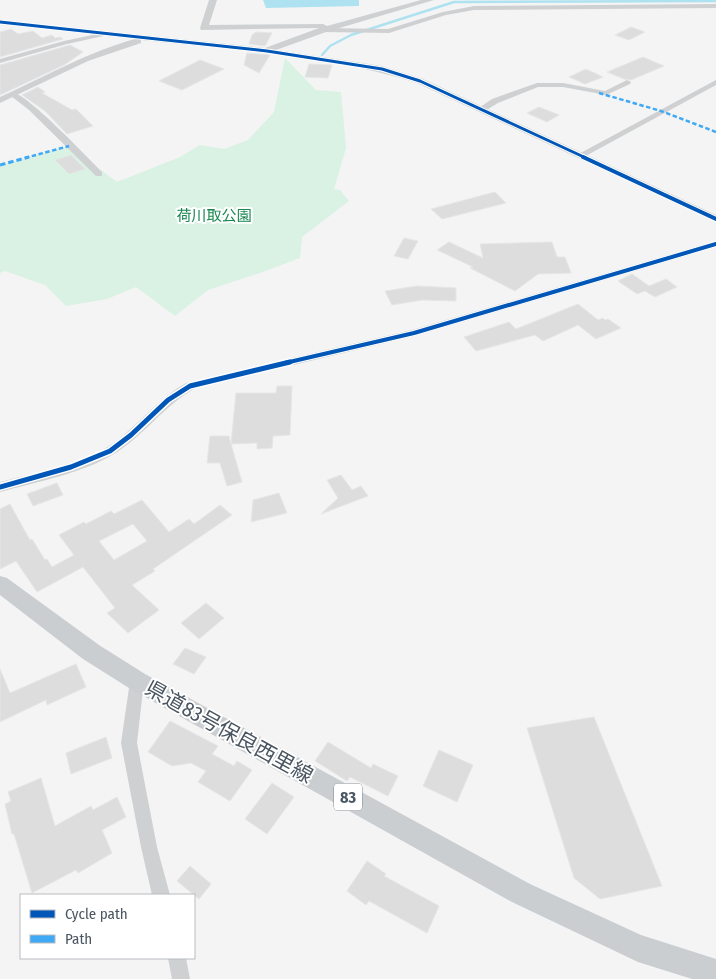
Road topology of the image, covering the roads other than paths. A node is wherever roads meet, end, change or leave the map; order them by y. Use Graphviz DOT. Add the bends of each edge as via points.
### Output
graph roads {
  1 [pos="213,0"];
  2 [pos="430,0"];
  3 [pos="419,2"];
  4 [pos="522,3"];
  5 [pos="716,6"];
  6 [pos="0,22"];
  7 [pos="340,28"];
  8 [pos="106,34"];
  9 [pos="151,38"];
  10 [pos="267,51"];
  11 [pos="0,61"];
  12 [pos="627,82"];
  13 [pos="716,82"];
  14 [pos="5,96"];
  15 [pos="480,110"];
  16 [pos="579,156"];
  17 [pos="99,174"];
  18 [pos="716,219"];
  19 [pos="716,244"];
  20 [pos="0,487"];
  21 [pos="0,584"];
  22 [pos="137,681"];
  23 [pos="161,894"];
  24 [pos="177,959"];
  25 [pos="716,973"];
  26 [pos="181,979"];
  1 -- 7 [label="street" via="204,28"];
  2 -- 3 [label="street"];
  3 -- 7 [label="street"];
  4 -- 5 [label="street"];
  4 -- 7 [label="street" via="461,10 389,30"];
  6 -- 8 [label="street"];
  7 -- 10 [label="street" via="324,30"];
  8 -- 9 [label="street"];
  8 -- 11 [label="street"];
  9 -- 10 [label="street"];
  9 -- 14 [label="street" via="96,53"];
  10 -- 15 [label="street" via="382,69"];
  12 -- 15 [label="street" via="606,93 563,85 537,85"];
  13 -- 16 [label="street"];
  14 -- 17 [label="street" via="32,108"];
  15 -- 16 [label="street"];
  16 -- 18 [label="street"];
  19 -- 20 [label="street" via="414,333 190,386 165,401 123,442 109,451"];
  21 -- 22 [label="main road, 県道83号保良西里線 / 83" via="83,646"];
  22 -- 23 [label="street" via="129,743"];
  22 -- 25 [label="main road, 県道83号保良西里線 / 83" via="521,893 638,948"];
  24 -- 26 [label="street"];
}
